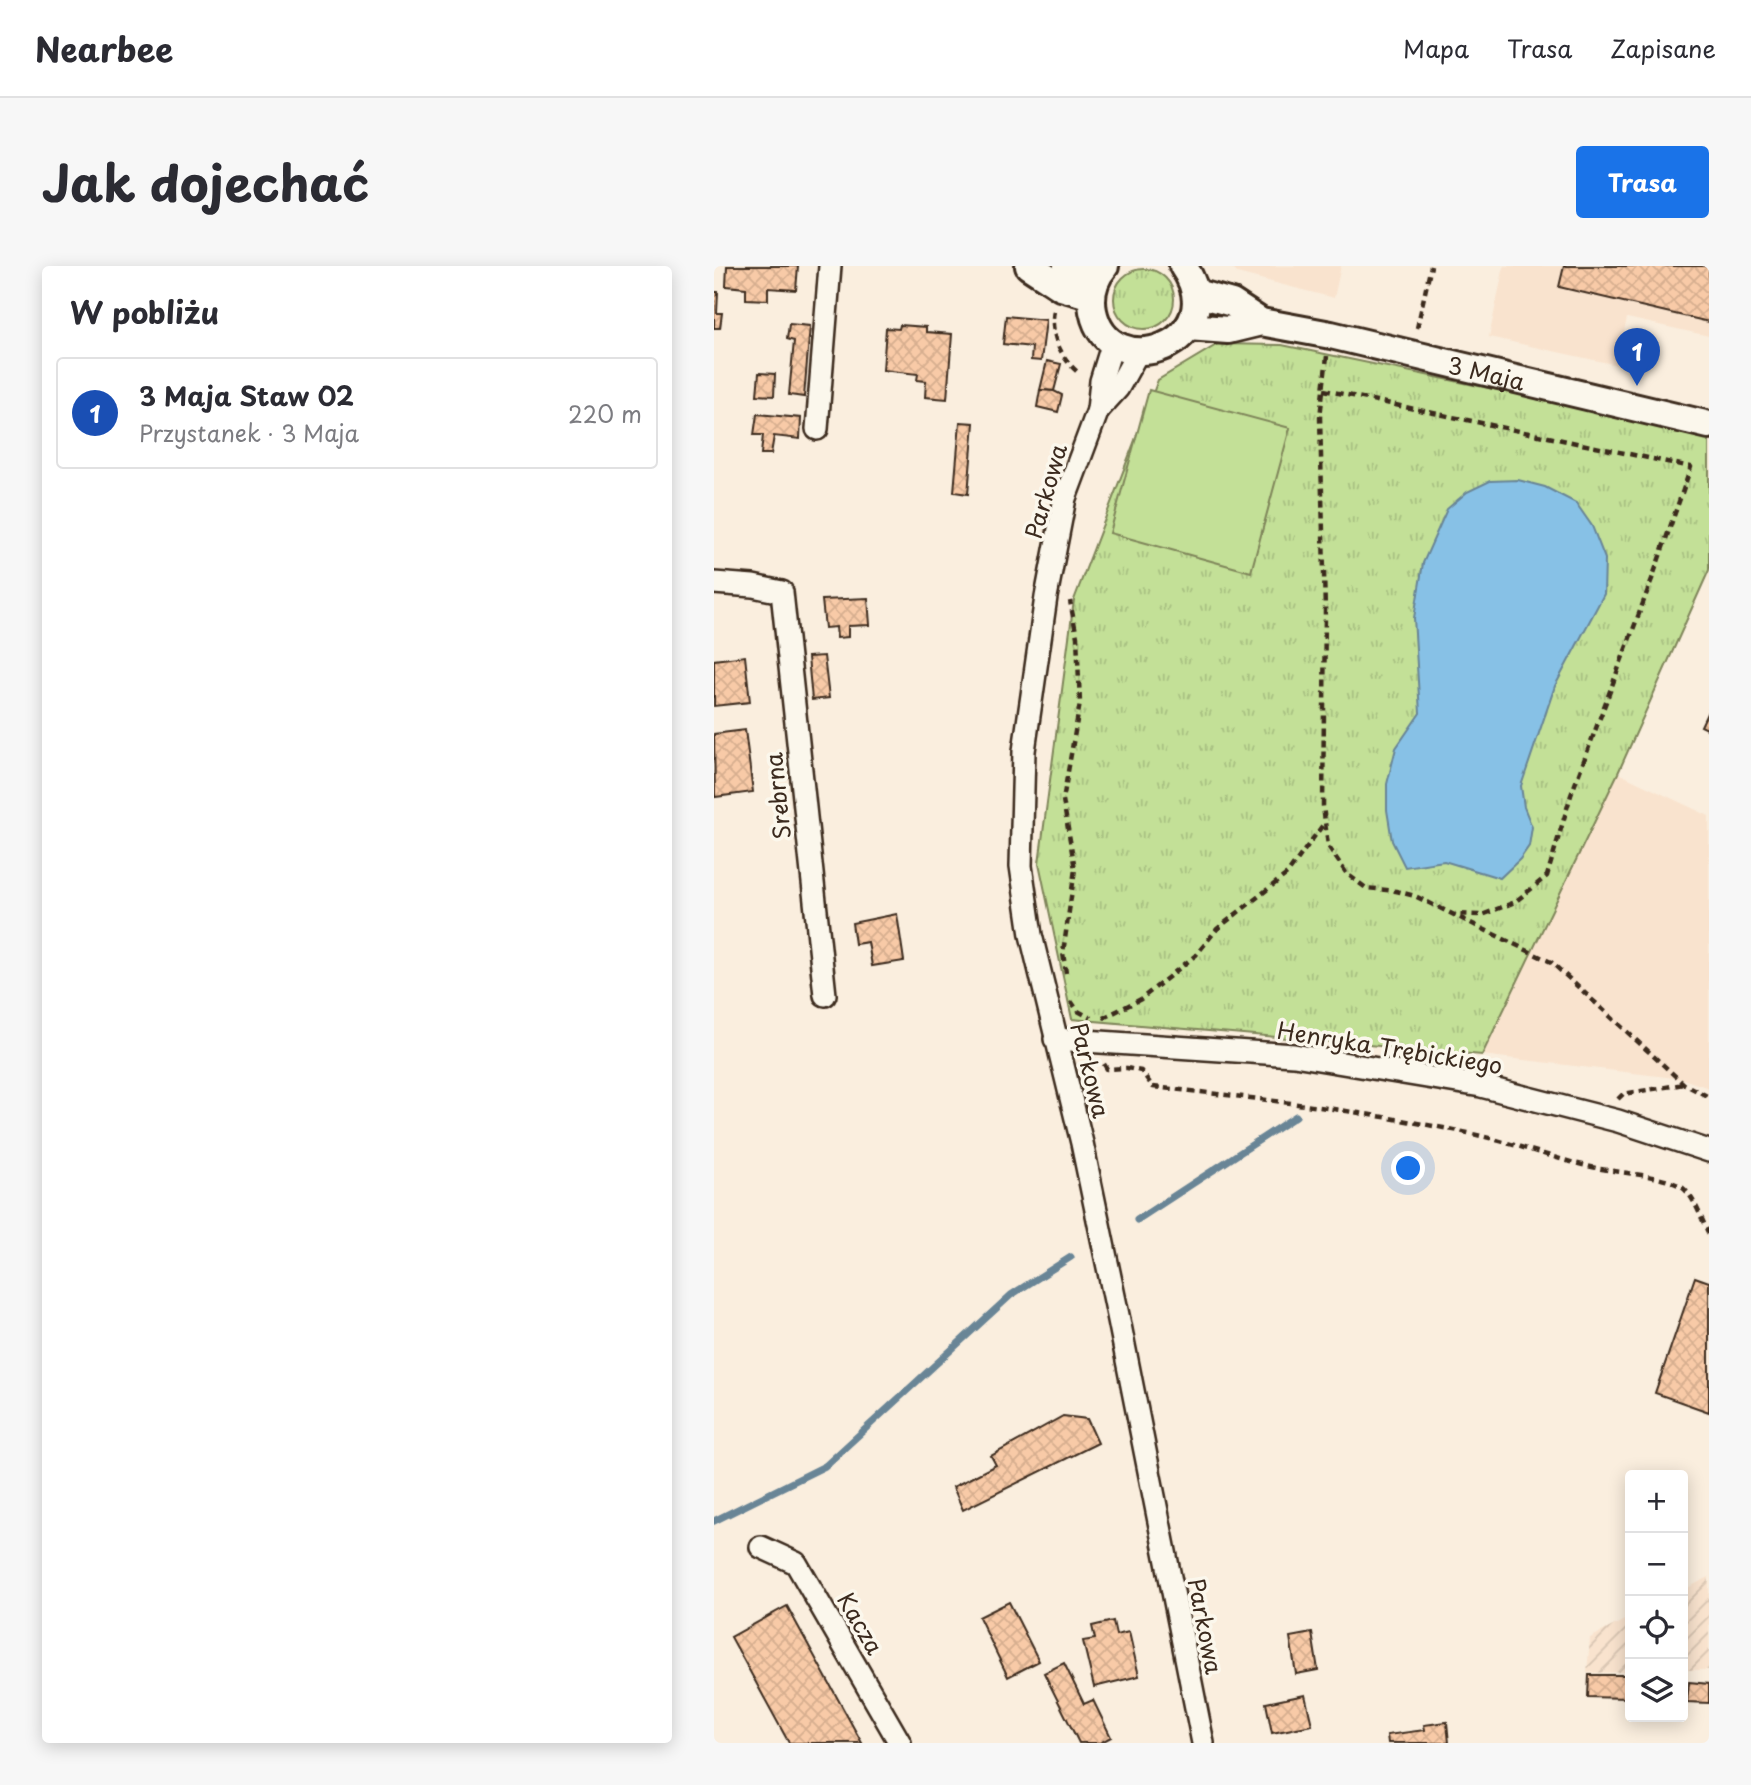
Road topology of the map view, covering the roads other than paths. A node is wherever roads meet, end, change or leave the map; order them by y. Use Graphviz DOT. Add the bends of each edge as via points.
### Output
graph roads {
  1 [pos="830,266"];
  2 [pos="1029,266"];
  3 [pos="1067,266"];
  4 [pos="1183,266"];
  5 [pos="1099,278"];
  6 [pos="1196,293"];
  7 [pos="1261,322"];
  8 [pos="1188,327"];
  9 [pos="1113,342"];
  10 [pos="1138,352"];
  11 [pos="1098,410"];
  12 [pos="1709,425"];
  13 [pos="817,429"];
  14 [pos="714,583"];
  15 [pos="825,995"];
  16 [pos="1055,1039"];
  17 [pos="1709,1151"];
  18 [pos="761,1547"];
  19 [pos="900,1743"];
  20 [pos="1203,1743"];
  1 -- 13 [label="street"];
  2 -- 5 [label="street" via="1061,287"];
  3 -- 5 [label="street"];
  4 -- 6 [label="street"];
  5 -- 9 [label="street" via="1094,314"];
  6 -- 7 [label="street, 3 Maja" via="1232,303"];
  6 -- 8 [label="street"];
  7 -- 8 [label="street, 3 Maja" via="1228,330"];
  7 -- 12 [label="street, 3 Maja"];
  8 -- 10 [label="street" via="1167,347"];
  9 -- 10 [label="street"];
  9 -- 11 [label="street, Parkowa"];
  10 -- 11 [label="street, Parkowa" via="1118,388"];
  11 -- 16 [label="street, Parkowa" via="1065,498 1024,751 1021,866"];
  14 -- 15 [label="street, Srebrna" via="782,592"];
  16 -- 17 [label="street, Henryka Trębickiego" via="1294,1055 1481,1086"];
  16 -- 20 [label="street, Parkowa" via="1082,1143"];
  18 -- 19 [label="street, Kacza" via="796,1563"];
}
